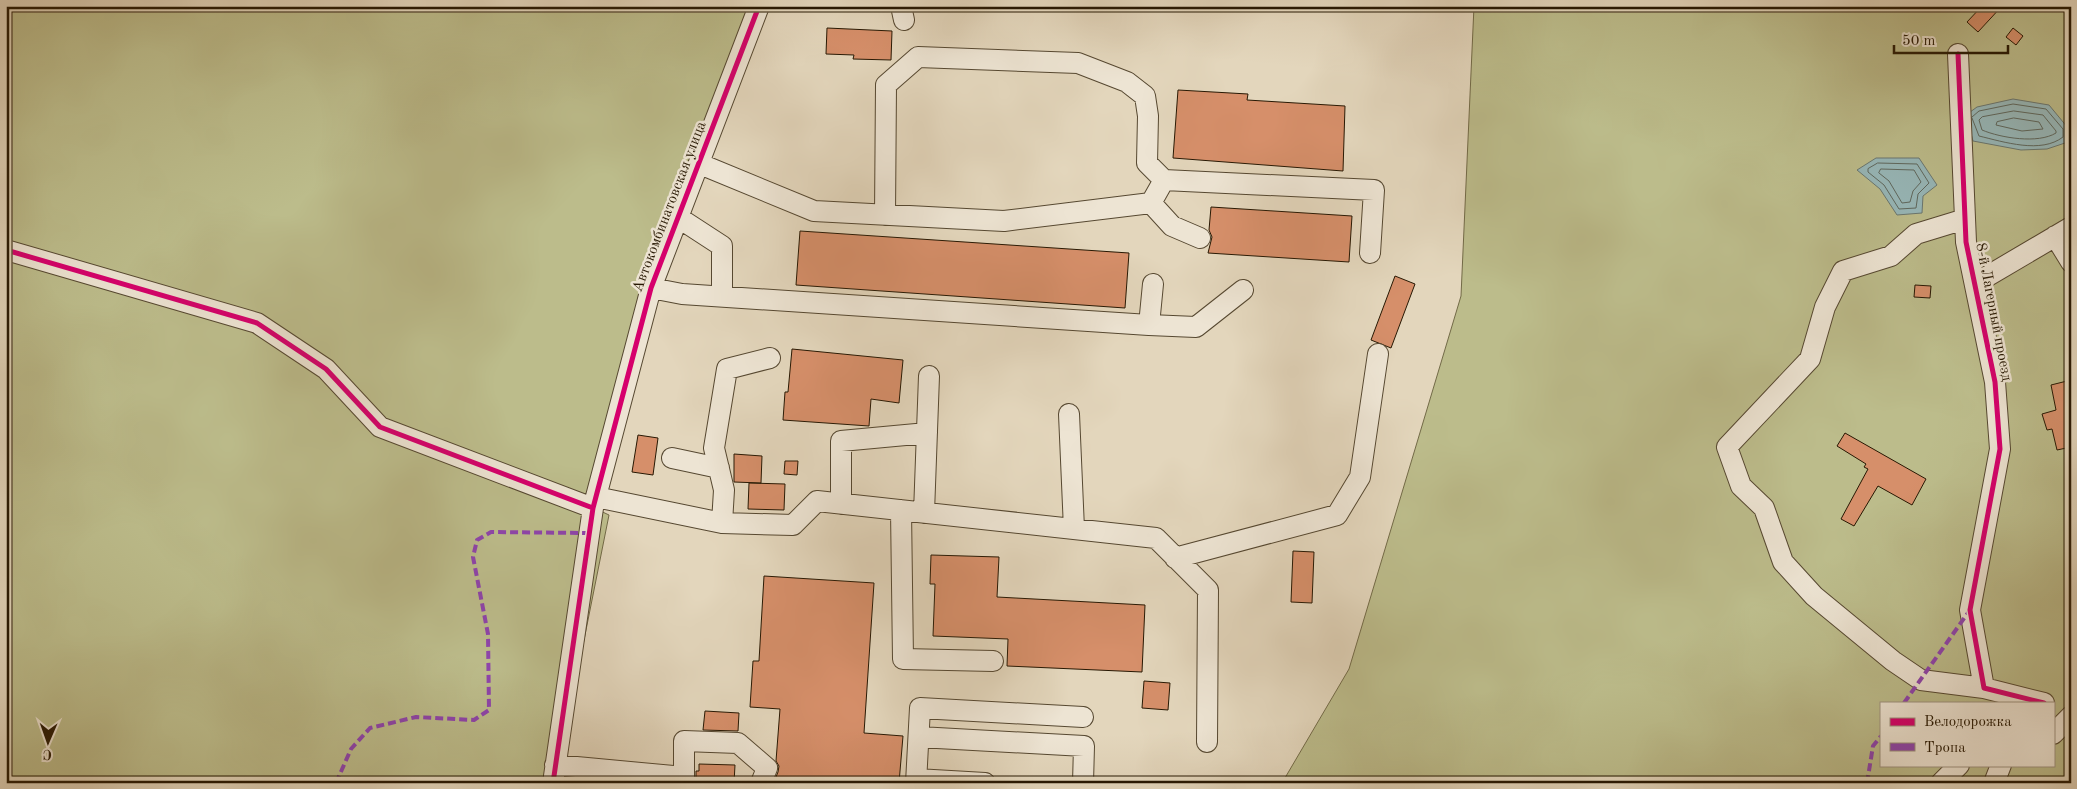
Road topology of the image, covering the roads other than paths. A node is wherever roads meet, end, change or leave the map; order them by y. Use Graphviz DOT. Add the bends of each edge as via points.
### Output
graph roads {
  1 [pos="759,6"];
  2 [pos="1958,54"];
  3 [pos="700,164"];
  4 [pos="1164,180"];
  5 [pos="1151,203"];
  6 [pos="885,215"];
  7 [pos="679,218"];
  8 [pos="1965,219"];
  9 [pos="2063,231"];
  10 [pos="1200,238"];
  11 [pos="6,250"];
  12 [pos="1370,253"];
  13 [pos="2071,262"];
  14 [pos="1976,283"];
  15 [pos="1153,284"];
  16 [pos="651,288"];
  17 [pos="1243,290"];
  18 [pos="722,296"];
  19 [pos="1149,325"];
  20 [pos="1378,354"];
  21 [pos="770,358"];
  22 [pos="929,376"];
  23 [pos="1069,414"];
  24 [pos="927,433"];
  25 [pos="672,458"];
  26 [pos="719,468"];
  27 [pos="595,502"];
  28 [pos="841,504"];
  29 [pos="901,510"];
  30 [pos="924,513"];
  31 [pos="722,523"];
  32 [pos="1074,529"];
  33 [pos="1175,558"];
  34 [pos="993,661"];
  35 [pos="1984,688"];
  36 [pos="2038,702"];
  37 [pos="2061,708"];
  38 [pos="1083,717"];
  39 [pos="2054,731"];
  40 [pos="919,737"];
  41 [pos="1207,742"];
  42 [pos="1958,766"];
  43 [pos="1959,766"];
  44 [pos="2001,766"];
  45 [pos="554,774"];
  46 [pos="684,780"];
  47 [pos="916,781"];
  48 [pos="761,783"];
  49 [pos="985,783"];
  50 [pos="1083,783"];
  51 [pos="1941,783"];
  52 [pos="1962,783"];
  53 [pos="1994,783"];
  1 -- 3 [label="street, Автокомбинатовская улица"];
  2 -- 8 [label="street, 8-й Лагерный проезд"];
  3 -- 6 [label="street" via="814,211"];
  3 -- 7 [label="street, Автокомбинатовская улица"];
  4 -- 5 [label="street"];
  4 -- 6 [label="street" via="1147,163 1148,116 1144,96 1127,82 1078,63 918,57 886,85"];
  4 -- 12 [label="street" via="1374,190"];
  5 -- 6 [label="street" via="1004,221"];
  5 -- 10 [label="street" via="1172,226"];
  7 -- 16 [label="street, Автокомбинатовская улица"];
  7 -- 18 [label="street" via="722,246"];
  8 -- 14 [label="street, 8-й Лагерный проезд" via="1966,242"];
  8 -- 35 [label="street" via="1916,234 1891,256 1843,270 1824,307 1810,359 1727,447 1741,486 1764,508 1783,562 1814,596 1921,680"];
  9 -- 13 [label="street"];
  9 -- 14 [label="street"];
  11 -- 27 [label="street" via="257,323 326,369 380,427"];
  14 -- 35 [label="street, 8-й Лагерный проезд" via="1995,382 2000,449 1970,610"];
  15 -- 19 [label="street"];
  16 -- 18 [label="street"];
  16 -- 27 [label="street, Автокомбинатовская улица"];
  17 -- 19 [label="street" via="1196,327"];
  18 -- 19 [label="street"];
  20 -- 33 [label="street" via="1360,477 1337,515"];
  21 -- 26 [label="street" via="727,369 714,448"];
  22 -- 24 [label="street"];
  23 -- 32 [label="street"];
  24 -- 28 [label="street" via="840,441"];
  24 -- 30 [label="street"];
  25 -- 26 [label="street"];
  26 -- 31 [label="street" via="724,490"];
  27 -- 31 [label="street"];
  27 -- 45 [label="street, Автокомбинатовская улица"];
  28 -- 29 [label="street"];
  28 -- 31 [label="street" via="817,501 793,525"];
  29 -- 30 [label="street"];
  29 -- 34 [label="street" via="903,659"];
  30 -- 32 [label="street"];
  32 -- 33 [label="street" via="1156,538"];
  33 -- 41 [label="street" via="1208,590"];
  35 -- 36 [label="street"];
  37 -- 39 [label="street"];
  38 -- 40 [label="street" via="920,708"];
  40 -- 47 [label="street"];
  40 -- 50 [label="street" via="1084,746"];
  42 -- 51 [label="street"];
  43 -- 52 [label="street"];
  44 -- 53 [label="street"];
  45 -- 46 [label="street"];
  46 -- 48 [label="street" via="684,741 738,743 767,768"];
  47 -- 49 [label="street"];
}
